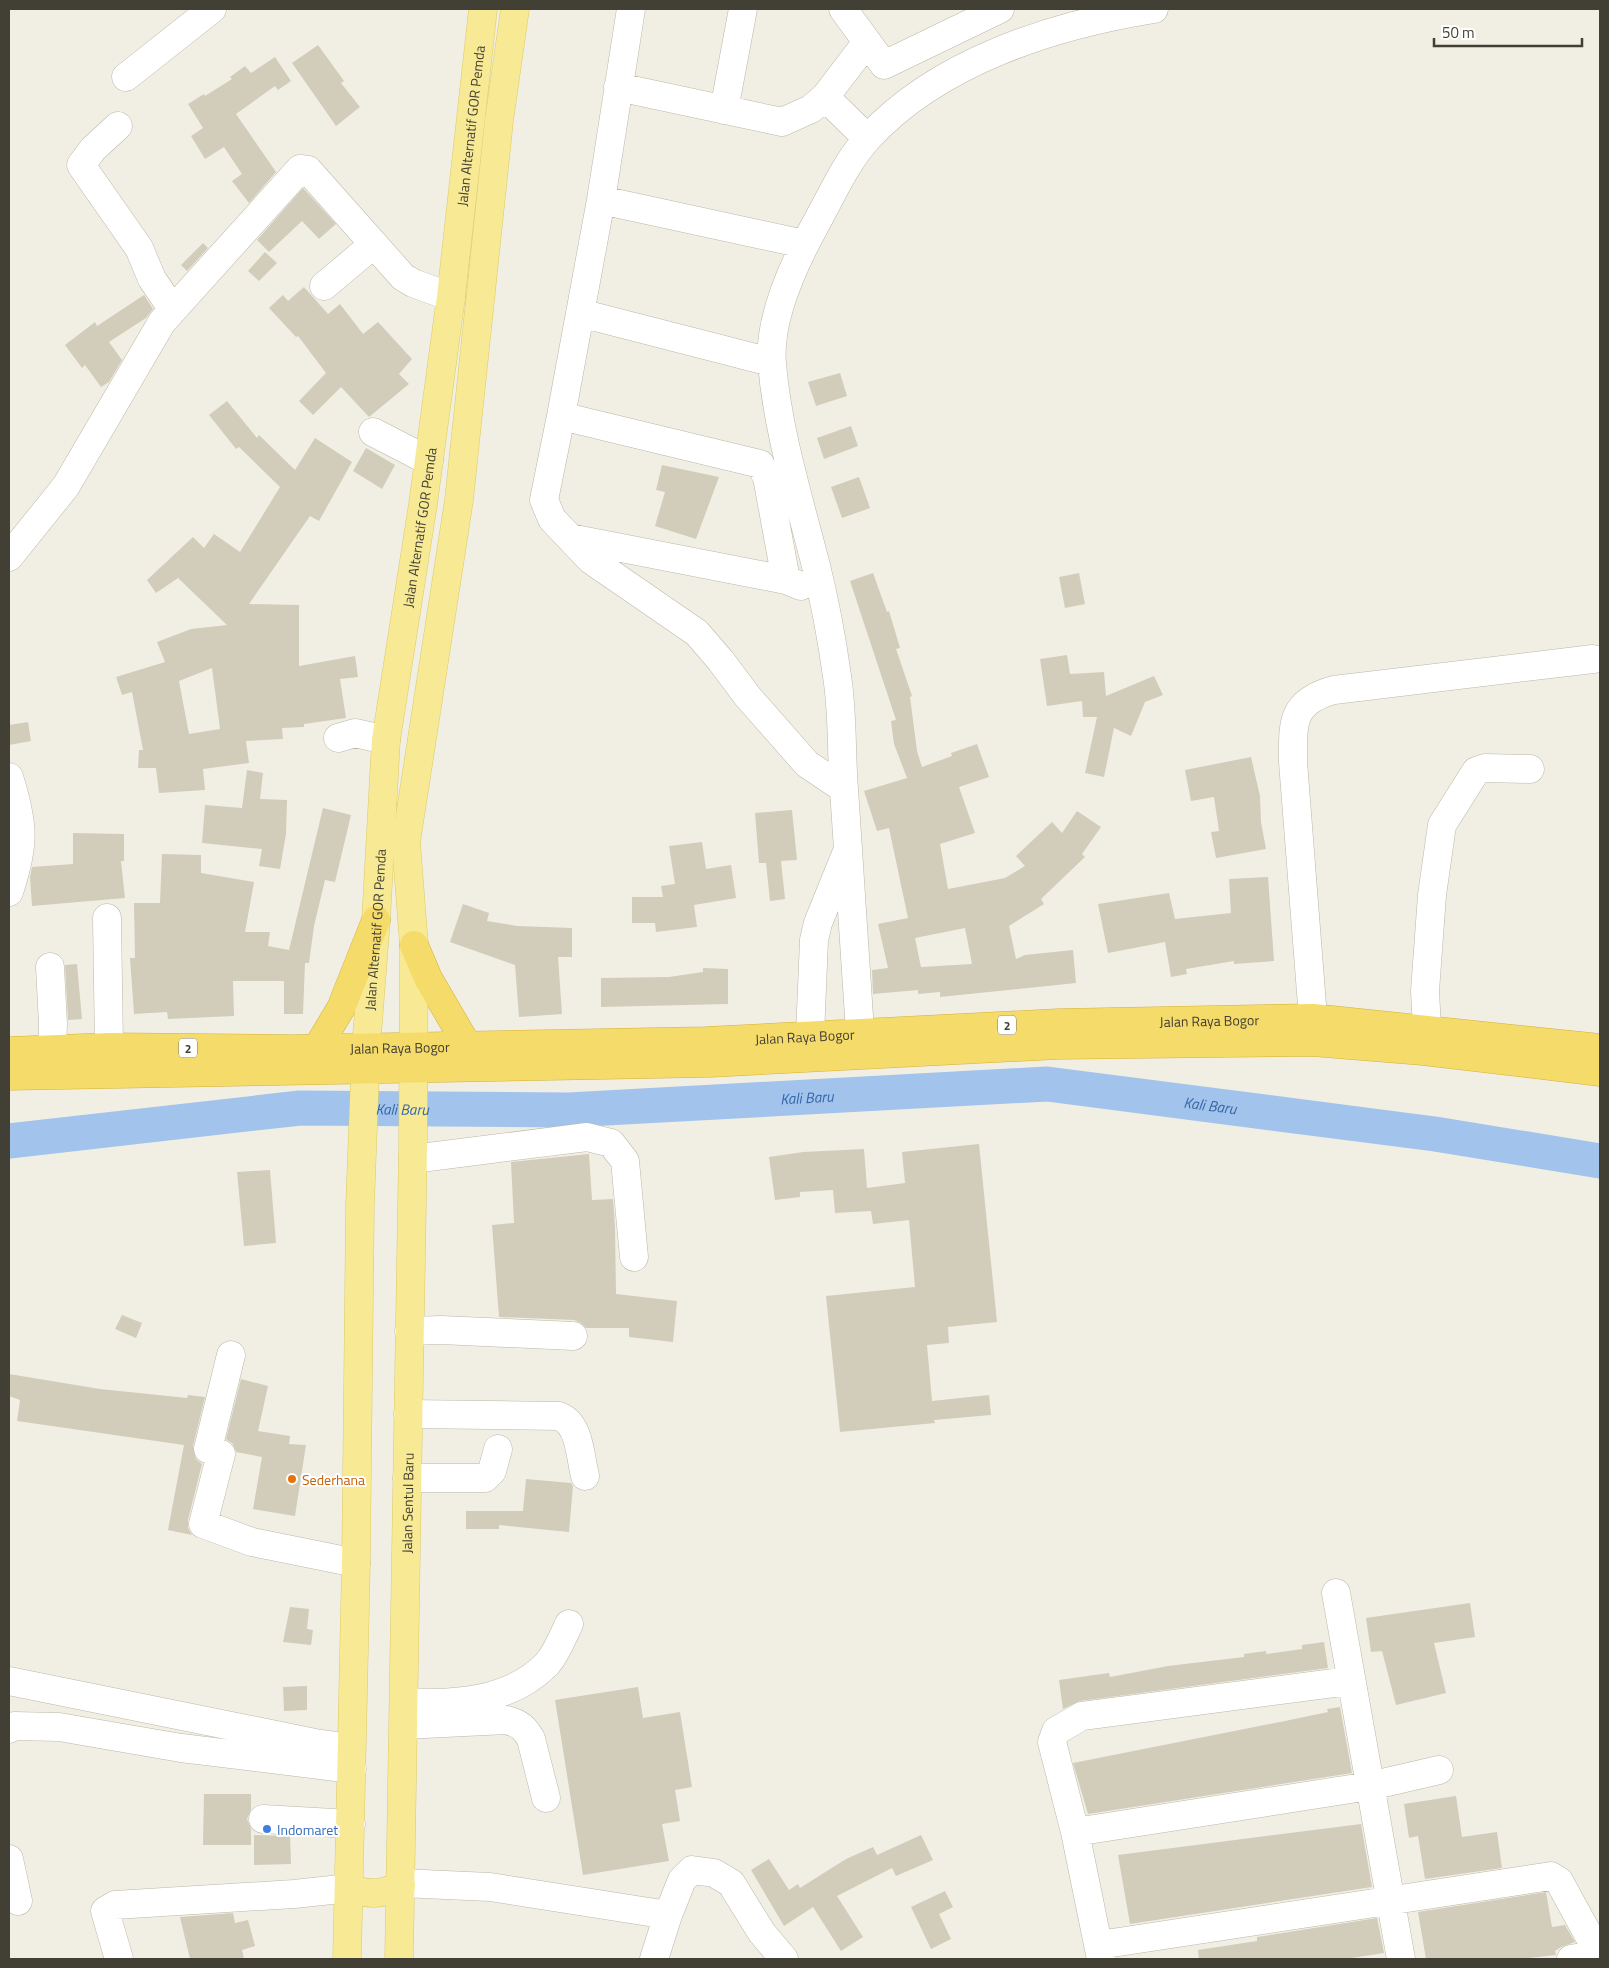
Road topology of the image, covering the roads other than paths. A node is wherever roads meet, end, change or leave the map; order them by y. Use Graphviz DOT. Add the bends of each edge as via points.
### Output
graph roads {
  1 [pos="212,9"];
  2 [pos="483,9"];
  3 [pos="515,9"];
  4 [pos="631,9"];
  5 [pos="743,9"];
  6 [pos="843,9"];
  7 [pos="1154,9"];
  8 [pos="984,12"];
  9 [pos="867,42"];
  10 [pos="126,77"];
  11 [pos="618,87"];
  12 [pos="826,97"];
  13 [pos="724,110"];
  14 [pos="118,126"];
  15 [pos="867,138"];
  16 [pos="601,200"];
  17 [pos="374,244"];
  18 [pos="804,244"];
  19 [pos="324,286"];
  20 [pos="452,297"];
  21 [pos="173,310"];
  22 [pos="580,313"];
  23 [pos="772,362"];
  24 [pos="561,416"];
  25 [pos="373,432"];
  26 [pos="429,461"];
  27 [pos="570,538"];
  28 [pos="9,557"];
  29 [pos="786,580"];
  30 [pos="821,594"];
  31 [pos="1593,659"];
  32 [pos="338,738"];
  33 [pos="386,740"];
  34 [pos="1530,769"];
  35 [pos="9,777"];
  36 [pos="844,789"];
  37 [pos="849,848"];
  38 [pos="9,892"];
  39 [pos="107,918"];
  40 [pos="376,920"];
  41 [pos="414,945"];
  42 [pos="50,967"];
  43 [pos="1313,1018"];
  44 [pos="1428,1028"];
  45 [pos="860,1032"];
  46 [pos="810,1035"];
  47 [pos="959,1039"];
  48 [pos="467,1045"];
  49 [pos="109,1047"];
  50 [pos="317,1048"];
  51 [pos="1600,1048"];
  52 [pos="52,1050"];
  53 [pos="9,1051"];
  54 [pos="365,1066"];
  55 [pos="413,1068"];
  56 [pos="1600,1072"];
  57 [pos="9,1076"];
  58 [pos="413,1151"];
  59 [pos="634,1257"];
  60 [pos="409,1331"];
  61 [pos="573,1336"];
  62 [pos="231,1355"];
  63 [pos="408,1414"];
  64 [pos="498,1449"];
  65 [pos="584,1476"];
  66 [pos="407,1478"];
  67 [pos="356,1563"];
  68 [pos="1336,1593"];
  69 [pos="570,1624"];
  70 [pos="9,1680"];
  71 [pos="1350,1681"];
  72 [pos="404,1714"];
  73 [pos="9,1729"];
  74 [pos="352,1759"];
  75 [pos="1439,1770"];
  76 [pos="1370,1786"];
  77 [pos="546,1798"];
  78 [pos="263,1819"];
  79 [pos="350,1824"];
  80 [pos="1075,1832"];
  81 [pos="9,1859"];
  82 [pos="401,1885"];
  83 [pos="350,1888"];
  84 [pos="1389,1901"];
  85 [pos="18,1902"];
  86 [pos="668,1915"];
  87 [pos="1100,1952"];
  88 [pos="1600,1955"];
  89 [pos="119,1959"];
  90 [pos="347,1959"];
  91 [pos="399,1959"];
  92 [pos="654,1959"];
  93 [pos="784,1959"];
  94 [pos="1401,1959"];
  95 [pos="1571,1959"];
  1 -- 10 [label="street"];
  2 -- 20 [label="main road, Jalan Alternatif GOR Pemda"];
  3 -- 41 [label="main road, Jalan Alternatif GOR Pemda" via="499,121 459,500 406,842"];
  4 -- 11 [label="street"];
  5 -- 13 [label="street"];
  6 -- 9 [label="street"];
  7 -- 15 [label="street" via="1113,15 1044,33 979,61 909,100"];
  8 -- 9 [label="street" via="884,65"];
  9 -- 12 [label="street"];
  11 -- 13 [label="street"];
  11 -- 16 [label="street"];
  12 -- 13 [label="street" via="810,109 782,122"];
  12 -- 15 [label="street"];
  14 -- 21 [label="street" via="93,148 81,165 139,248 152,279"];
  15 -- 18 [label="street"];
  16 -- 18 [label="street"];
  16 -- 22 [label="street"];
  17 -- 19 [label="street"];
  17 -- 20 [label="street" via="403,277"];
  17 -- 21 [label="street" via="304,168"];
  18 -- 23 [label="street" via="774,327"];
  20 -- 26 [label="main road, Jalan Alternatif GOR Pemda"];
  21 -- 28 [label="street" via="150,340 66,486"];
  22 -- 23 [label="street"];
  22 -- 24 [label="street"];
  23 -- 30 [label="street" via="783,441"];
  24 -- 27 [label="street" via="544,500 552,519"];
  24 -- 29 [label="street" via="760,464 767,477"];
  25 -- 26 [label="street"];
  26 -- 33 [label="main road, Jalan Alternatif GOR Pemda"];
  27 -- 29 [label="street"];
  27 -- 36 [label="street" via="591,560 698,633 807,764"];
  29 -- 30 [label="street"];
  30 -- 36 [label="street" via="838,679"];
  31 -- 43 [label="street" via="1334,690 1303,706 1293,723 1293,762"];
  32 -- 33 [label="street" via="355,733"];
  33 -- 40 [label="main road, Jalan Alternatif GOR Pemda"];
  34 -- 44 [label="street" via="1485,768 1476,772 1442,825 1432,894 1425,990"];
  35 -- 38 [label="street" via="20,813 22,836"];
  36 -- 37 [label="street"];
  37 -- 45 [label="street"];
  37 -- 46 [label="street" via="814,940"];
  39 -- 49 [label="street"];
  40 -- 50 [label="highway" via="341,1008"];
  40 -- 54 [label="main road, Jalan Alternatif GOR Pemda"];
  41 -- 48 [label="highway" via="428,978"];
  41 -- 55 [label="main road, Jalan Alternatif GOR Pemda"];
  42 -- 52 [label="street"];
  43 -- 44 [label="highway, Jalan Raya Bogor / 2"];
  43 -- 47 [label="highway, Jalan Raya Bogor / 2" via="1058,1023"];
  44 -- 51 [label="highway, Jalan Raya Bogor / 2"];
  45 -- 46 [label="highway, Jalan Raya Bogor / 2"];
  45 -- 47 [label="highway, Jalan Raya Bogor / 2"];
  46 -- 48 [label="highway, Jalan Raya Bogor / 2" via="706,1041"];
  47 -- 55 [label="highway, Jalan Raya Bogor / 2" via="710,1063"];
  47 -- 56 [label="highway, Jalan Raya Bogor / 2" via="1058,1045 1312,1042 1423,1051"];
  48 -- 55 [label="highway, Jalan Raya Bogor / 2"];
  49 -- 50 [label="highway, Jalan Raya Bogor / 2"];
  49 -- 52 [label="highway, Jalan Raya Bogor / 2"];
  50 -- 54 [label="highway, Jalan Raya Bogor / 2"];
  52 -- 53 [label="highway, Jalan Raya Bogor / 2"];
  54 -- 55 [label="highway, Jalan Raya Bogor / 2"];
  54 -- 57 [label="highway, Jalan Raya Bogor / 2"];
  54 -- 67 [label="main road"];
  55 -- 58 [label="main road, Jalan Sentul Baru"];
  58 -- 59 [label="street" via="587,1137 611,1143 625,1161"];
  58 -- 60 [label="main road, Jalan Sentul Baru"];
  60 -- 61 [label="street"];
  60 -- 63 [label="main road, Jalan Sentul Baru"];
  62 -- 67 [label="street" via="208,1449 221,1454 203,1524 252,1542"];
  63 -- 65 [label="street" via="559,1416 575,1430"];
  63 -- 66 [label="main road, Jalan Sentul Baru"];
  64 -- 66 [label="street" via="492,1471 485,1478"];
  66 -- 72 [label="main road, Jalan Sentul Baru"];
  67 -- 74 [label="main road"];
  68 -- 71 [label="street"];
  69 -- 72 [label="street" via="548,1663 506,1692 476,1700 432,1704"];
  70 -- 74 [label="street" via="315,1743"];
  71 -- 76 [label="street"];
  71 -- 80 [label="street" via="1082,1716 1056,1731 1052,1742"];
  72 -- 77 [label="street" via="517,1723 531,1739"];
  72 -- 82 [label="main road, Jalan Sentul Baru"];
  73 -- 74 [label="street" via="14,1726 59,1727 181,1748"];
  74 -- 79 [label="main road"];
  75 -- 76 [label="street"];
  76 -- 80 [label="street"];
  76 -- 84 [label="street"];
  78 -- 79 [label="street"];
  79 -- 83 [label="main road"];
  80 -- 87 [label="street"];
  81 -- 85 [label="street"];
  82 -- 83 [label="main road" via="382,1893 366,1894"];
  82 -- 86 [label="street" via="490,1886"];
  82 -- 91 [label="main road, Jalan Sentul Baru"];
  83 -- 89 [label="street" via="115,1904 105,1912"];
  83 -- 90 [label="main road"];
  84 -- 87 [label="street"];
  84 -- 88 [label="street" via="1551,1876 1559,1881"];
  84 -- 94 [label="street"];
  86 -- 92 [label="street"];
  86 -- 93 [label="street" via="688,1872 714,1873 732,1884 762,1932"];
  88 -- 95 [label="street"];
}
